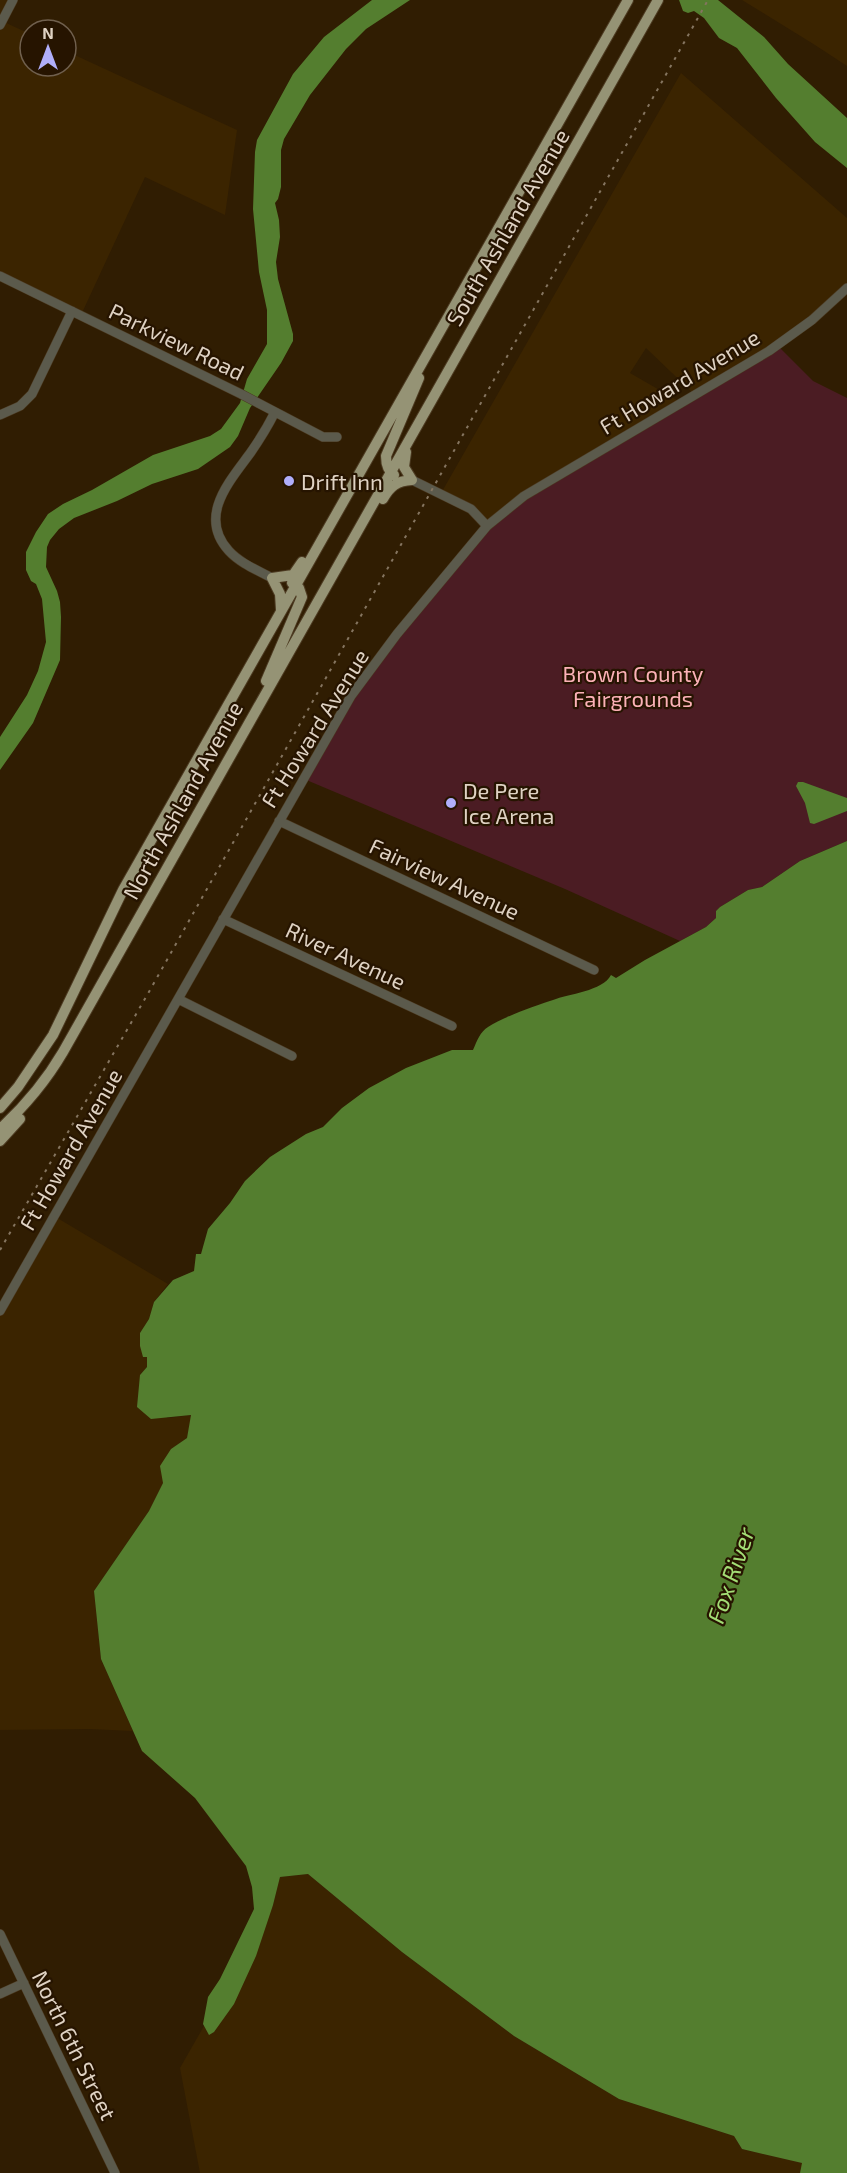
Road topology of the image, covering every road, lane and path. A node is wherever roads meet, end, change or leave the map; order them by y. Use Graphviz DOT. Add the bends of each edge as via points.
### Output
graph roads {
  1 [pos="13,0"];
  2 [pos="628,0"];
  3 [pos="658,0"];
  4 [pos="0,24"];
  5 [pos="0,276"];
  6 [pos="847,288"];
  7 [pos="72,311"];
  8 [pos="421,365"];
  9 [pos="410,385"];
  10 [pos="275,412"];
  11 [pos="0,415"];
  12 [pos="337,437"];
  13 [pos="411,437"];
  14 [pos="368,457"];
  15 [pos="390,472"];
  16 [pos="407,480"];
  17 [pos="487,526"];
  18 [pos="276,578"];
  19 [pos="296,585"];
  20 [pos="281,610"];
  21 [pos="297,639"];
  22 [pos="257,707"];
  23 [pos="279,821"];
  24 [pos="223,919"];
  25 [pos="594,970"];
  26 [pos="178,999"];
  27 [pos="452,1026"];
  28 [pos="292,1056"];
  29 [pos="25,1105"];
  30 [pos="0,1108"];
  31 [pos="0,1129"];
  32 [pos="0,1141"];
  33 [pos="0,1311"];
  34 [pos="0,1934"];
  35 [pos="24,1983"];
  36 [pos="0,1994"];
  37 [pos="115,2173"];
  1 -- 4 [label="street"];
  2 -- 8 [label="main road, South Ashland Avenue"];
  3 -- 13 [label="main road, South Ashland Avenue"];
  5 -- 7 [label="street, Parkview Road"];
  6 -- 17 [label="street, Ft Howard Avenue" via="769,351 524,496"];
  7 -- 10 [label="street, Parkview Road"];
  7 -- 11 [label="street" via="32,394 20,406"];
  8 -- 9 [label="main road, South Ashland Avenue"];
  8 -- 15 [label="main road" via="418,382 387,453"];
  9 -- 14 [label="main road, South Ashland Avenue"];
  9 -- 18 [label="main road" via="389,407 299,568 293,575"];
  10 -- 12 [label="street, Parkview Road" via="323,437"];
  10 -- 18 [label="street" via="224,490 216,513 219,534 229,551"];
  13 -- 15 [label="main road, South Ashland Avenue"];
  13 -- 16 [label="main road" via="404,463"];
  14 -- 19 [label="main road, North Ashland Avenue"];
  15 -- 16 [label="main road"];
  15 -- 21 [label="main road, North Ashland Avenue"];
  16 -- 17 [label="street" via="471,508"];
  16 -- 21 [label="main road" via="393,485 386,493 304,639"];
  17 -- 23 [label="street, Ft Howard Avenue" via="397,633 351,696"];
  18 -- 19 [label="main road"];
  18 -- 20 [label="main road"];
  19 -- 20 [label="main road, North Ashland Avenue"];
  19 -- 22 [label="main road" via="301,592 300,606"];
  20 -- 30 [label="main road, North Ashland Avenue" via="123,890 53,1035"];
  21 -- 22 [label="main road, North Ashland Avenue"];
  22 -- 29 [label="main road, North Ashland Avenue" via="63,1052"];
  23 -- 24 [label="street, Ft Howard Avenue"];
  23 -- 25 [label="street, Fairview Avenue"];
  24 -- 26 [label="street, Ft Howard Avenue"];
  24 -- 27 [label="street, River Avenue"];
  26 -- 28 [label="street"];
  26 -- 33 [label="street, Ft Howard Avenue"];
  29 -- 31 [label="main road"];
  29 -- 32 [label="main road, North Ashland Avenue" via="22,1116"];
  34 -- 35 [label="street, North 6th Street"];
  35 -- 36 [label="street"];
  35 -- 37 [label="street, North 6th Street"];
}
